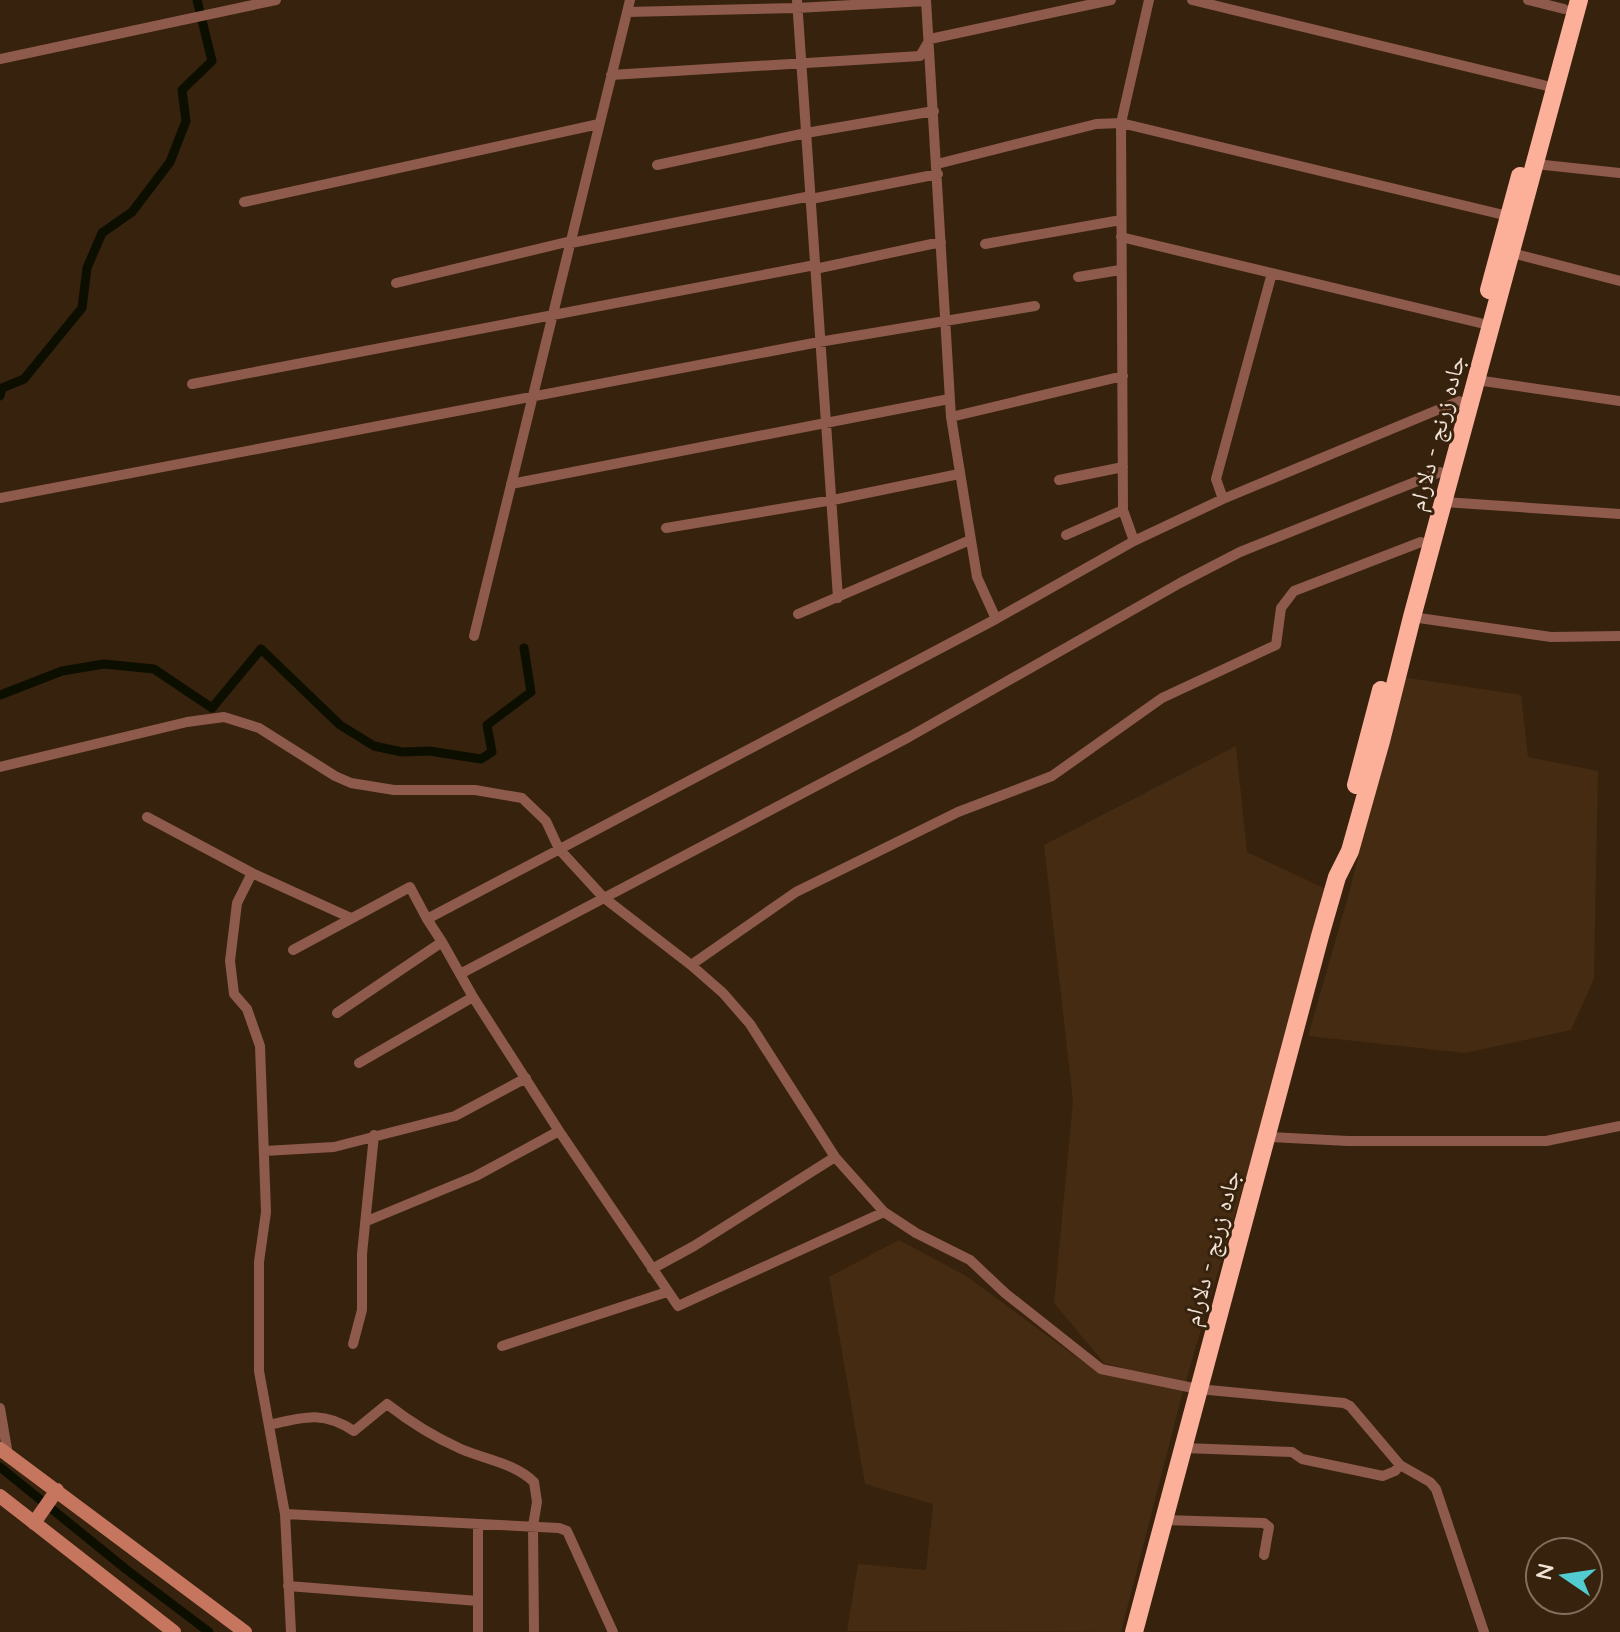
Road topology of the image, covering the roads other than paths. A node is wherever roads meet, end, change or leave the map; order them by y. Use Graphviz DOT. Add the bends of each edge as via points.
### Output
graph roads {
  1 [pos="276,0"];
  2 [pos="630,0"];
  3 [pos="926,0"];
  4 [pos="1111,0"];
  5 [pos="1149,0"];
  6 [pos="1192,0"];
  7 [pos="1528,0"];
  8 [pos="1570,3"];
  9 [pos="797,4"];
  10 [pos="627,12"];
  11 [pos="930,39"];
  12 [pos="0,59"];
  13 [pos="803,63"];
  14 [pos="611,75"];
  15 [pos="1547,86"];
  16 [pos="934,111"];
  17 [pos="1121,123"];
  18 [pos="599,124"];
  19 [pos="806,133"];
  20 [pos="1535,164"];
  21 [pos="657,165"];
  22 [pos="938,169"];
  23 [pos="1620,173"];
  24 [pos="811,197"];
  25 [pos="244,202"];
  26 [pos="1508,216"];
  27 [pos="1121,220"];
  28 [pos="1121,237"];
  29 [pos="571,242"];
  30 [pos="941,242"];
  31 [pos="985,244"];
  32 [pos="1512,253"];
  33 [pos="815,267"];
  34 [pos="1120,270"];
  35 [pos="1272,273"];
  36 [pos="1078,277"];
  37 [pos="1620,281"];
  38 [pos="396,283"];
  39 [pos="1035,306"];
  40 [pos="553,315"];
  41 [pos="945,320"];
  42 [pos="1480,323"];
  43 [pos="819,342"];
  44 [pos="1123,376"];
  45 [pos="1476,380"];
  46 [pos="192,384"];
  47 [pos="534,398"];
  48 [pos="949,399"];
  49 [pos="1459,401"];
  50 [pos="1620,401"];
  51 [pos="951,417"];
  52 [pos="825,421"];
  53 [pos="1123,467"];
  54 [pos="1440,472"];
  55 [pos="959,474"];
  56 [pos="1059,480"];
  57 [pos="511,484"];
  58 [pos="0,498"];
  59 [pos="1223,499"];
  60 [pos="833,500"];
  61 [pos="1444,502"];
  62 [pos="1123,510"];
  63 [pos="1620,514"];
  64 [pos="666,528"];
  65 [pos="1066,535"];
  66 [pos="970,540"];
  67 [pos="1134,541"];
  68 [pos="1421,542"];
  69 [pos="838,598"];
  70 [pos="798,614"];
  71 [pos="1412,617"];
  72 [pos="996,619"];
  73 [pos="474,636"];
  74 [pos="1620,636"];
  75 [pos="0,767"];
  76 [pos="147,817"];
  77 [pos="559,849"];
  78 [pos="252,873"];
  79 [pos="1337,877"];
  80 [pos="603,897"];
  81 [pos="351,918"];
  82 [pos="427,919"];
  83 [pos="442,942"];
  84 [pos="293,950"];
  85 [pos="691,965"];
  86 [pos="460,974"];
  87 [pos="473,997"];
  88 [pos="337,1013"];
  89 [pos="359,1063"];
  90 [pos="526,1078"];
  91 [pos="1620,1126"];
  92 [pos="559,1131"];
  93 [pos="374,1135"];
  94 [pos="1268,1137"];
  95 [pos="265,1151"];
  96 [pos="835,1157"];
  97 [pos="884,1212"];
  98 [pos="367,1221"];
  99 [pos="652,1269"];
  100 [pos="667,1292"];
  101 [pos="353,1344"];
  102 [pos="502,1346"];
  103 [pos="1198,1389"];
  104 [pos="0,1408"];
  105 [pos="269,1425"];
  106 [pos="1183,1448"];
  107 [pos="4,1452"];
  108 [pos="1400,1465"];
  109 [pos="57,1490"];
  110 [pos="0,1496"];
  111 [pos="285,1514"];
  112 [pos="1164,1520"];
  113 [pos="34,1523"];
  114 [pos="478,1524"];
  115 [pos="533,1526"];
  116 [pos="1264,1555"];
  117 [pos="288,1586"];
  118 [pos="478,1601"];
  119 [pos="236,1630"];
  120 [pos="174,1632"];
  121 [pos="291,1632"];
  122 [pos="478,1632"];
  123 [pos="534,1632"];
  124 [pos="613,1632"];
  125 [pos="1134,1632"];
  126 [pos="1484,1632"];
  1 -- 12 [label="street"];
  2 -- 10 [label="street"];
  3 -- 9 [label="street"];
  3 -- 11 [label="street"];
  4 -- 11 [label="street"];
  5 -- 17 [label="street"];
  6 -- 15 [label="street"];
  7 -- 8 [label="street"];
  8 -- 15 [label="highway, جاده زرنج - دلارام"];
  8 -- 20 [label="highway, جاده زرنج - دلارام"];
  9 -- 10 [label="street"];
  9 -- 13 [label="street"];
  10 -- 14 [label="street"];
  11 -- 13 [label="street" via="920,56"];
  11 -- 16 [label="street"];
  13 -- 14 [label="street"];
  13 -- 19 [label="street"];
  14 -- 18 [label="street"];
  15 -- 26 [label="highway, جاده زرنج - دلارام"];
  16 -- 19 [label="street"];
  16 -- 22 [label="street"];
  17 -- 22 [label="street" via="1096,124"];
  17 -- 26 [label="street"];
  17 -- 27 [label="street"];
  18 -- 25 [label="street"];
  18 -- 29 [label="street"];
  19 -- 21 [label="street"];
  19 -- 24 [label="street"];
  20 -- 23 [label="street"];
  20 -- 32 [label="highway, جاده زرنج - دلارام"];
  22 -- 24 [label="street"];
  22 -- 30 [label="street"];
  24 -- 29 [label="street"];
  24 -- 33 [label="street"];
  26 -- 42 [label="highway, جاده زرنج - دلارام"];
  27 -- 28 [label="street"];
  27 -- 31 [label="street"];
  28 -- 34 [label="street"];
  28 -- 35 [label="street"];
  29 -- 38 [label="street"];
  29 -- 40 [label="street"];
  30 -- 33 [label="street"];
  30 -- 41 [label="street"];
  32 -- 37 [label="street"];
  32 -- 45 [label="highway, جاده زرنج - دلارام"];
  33 -- 40 [label="street"];
  33 -- 43 [label="street"];
  34 -- 36 [label="street"];
  34 -- 44 [label="street"];
  35 -- 42 [label="street"];
  35 -- 59 [label="street" via="1216,479"];
  39 -- 41 [label="street"];
  40 -- 46 [label="street"];
  40 -- 47 [label="street"];
  41 -- 43 [label="street"];
  41 -- 48 [label="street"];
  42 -- 49 [label="highway, جاده زرنج - دلارام"];
  43 -- 47 [label="street"];
  43 -- 52 [label="street"];
  44 -- 51 [label="street"];
  44 -- 53 [label="street"];
  45 -- 50 [label="street"];
  45 -- 61 [label="highway, جاده زرنج - دلارام"];
  47 -- 57 [label="street"];
  47 -- 58 [label="street"];
  48 -- 51 [label="street"];
  48 -- 52 [label="street"];
  49 -- 54 [label="highway, جاده زرنج - دلارام"];
  49 -- 59 [label="street"];
  51 -- 55 [label="street"];
  52 -- 57 [label="street"];
  52 -- 60 [label="street"];
  53 -- 56 [label="street"];
  53 -- 62 [label="street"];
  54 -- 68 [label="highway, جاده زرنج - دلارام"];
  54 -- 80 [label="street" via="1228,558 909,737"];
  55 -- 60 [label="street"];
  55 -- 66 [label="street"];
  57 -- 73 [label="street"];
  59 -- 67 [label="street"];
  60 -- 64 [label="street"];
  60 -- 69 [label="street"];
  61 -- 63 [label="street"];
  61 -- 71 [label="highway, جاده زرنج - دلارام"];
  62 -- 65 [label="street"];
  62 -- 67 [label="street"];
  66 -- 69 [label="street"];
  66 -- 72 [label="street" via="977,577"];
  67 -- 72 [label="street"];
  68 -- 79 [label="highway, جاده زرنج - دلارام" via="1339,848"];
  68 -- 85 [label="street" via="1294,591 1281,608 1276,645 1162,698 1052,776 958,812 796,892"];
  69 -- 70 [label="street"];
  71 -- 74 [label="street" via="1551,637"];
  71 -- 79 [label="highway, جاده زرنج - دلارام" via="1350,851"];
  72 -- 77 [label="street"];
  75 -- 77 [label="street" via="224,717 259,728 351,783 522,798 546,821"];
  76 -- 78 [label="street"];
  77 -- 80 [label="street"];
  77 -- 82 [label="street"];
  78 -- 81 [label="street"];
  78 -- 95 [label="street" via="237,903 230,961 234,994 247,1009 260,1046"];
  79 -- 94 [label="highway, جاده زرنج - دلارام"];
  80 -- 85 [label="street"];
  80 -- 86 [label="street"];
  81 -- 82 [label="street" via="410,887"];
  81 -- 84 [label="street"];
  82 -- 83 [label="street"];
  83 -- 86 [label="street"];
  83 -- 88 [label="street"];
  85 -- 96 [label="street" via="750,1024"];
  86 -- 87 [label="street"];
  87 -- 89 [label="street"];
  87 -- 90 [label="street"];
  90 -- 92 [label="street"];
  90 -- 93 [label="street" via="455,1116"];
  91 -- 94 [label="street" via="1546,1141"];
  92 -- 98 [label="street" via="476,1176"];
  92 -- 99 [label="street"];
  93 -- 95 [label="street" via="334,1147"];
  93 -- 98 [label="street"];
  94 -- 103 [label="highway, جاده زرنج - دلارام"];
  95 -- 105 [label="street" via="259,1371"];
  96 -- 97 [label="street"];
  96 -- 99 [label="street"];
  97 -- 100 [label="street" via="683,1305 674,1304"];
  97 -- 103 [label="street" via="970,1260 1101,1369"];
  98 -- 101 [label="street" via="362,1310"];
  99 -- 100 [label="street"];
  100 -- 102 [label="street"];
  103 -- 106 [label="highway, جاده زرنج - دلارام"];
  103 -- 108 [label="street" via="1344,1403"];
  104 -- 107 [label="street"];
  105 -- 111 [label="street"];
  105 -- 115 [label="street" via="306,1416 336,1418 354,1431 387,1404 462,1450 522,1470 534,1482"];
  106 -- 108 [label="street" via="1292,1452 1302,1459 1383,1476"];
  106 -- 112 [label="highway, جاده زرنج - دلارام"];
  107 -- 109 [label="street"];
  108 -- 126 [label="street" via="1436,1489"];
  109 -- 113 [label="street"];
  109 -- 119 [label="street"];
  110 -- 113 [label="street"];
  111 -- 114 [label="street"];
  111 -- 117 [label="street"];
  112 -- 116 [label="street" via="1264,1523 1269,1527"];
  112 -- 125 [label="highway, جاده زرنج - دلارام"];
  113 -- 120 [label="street"];
  114 -- 115 [label="street"];
  114 -- 118 [label="street"];
  115 -- 123 [label="street"];
  115 -- 124 [label="street" via="567,1531"];
  117 -- 118 [label="street"];
  117 -- 121 [label="street"];
  118 -- 122 [label="street"];
}
